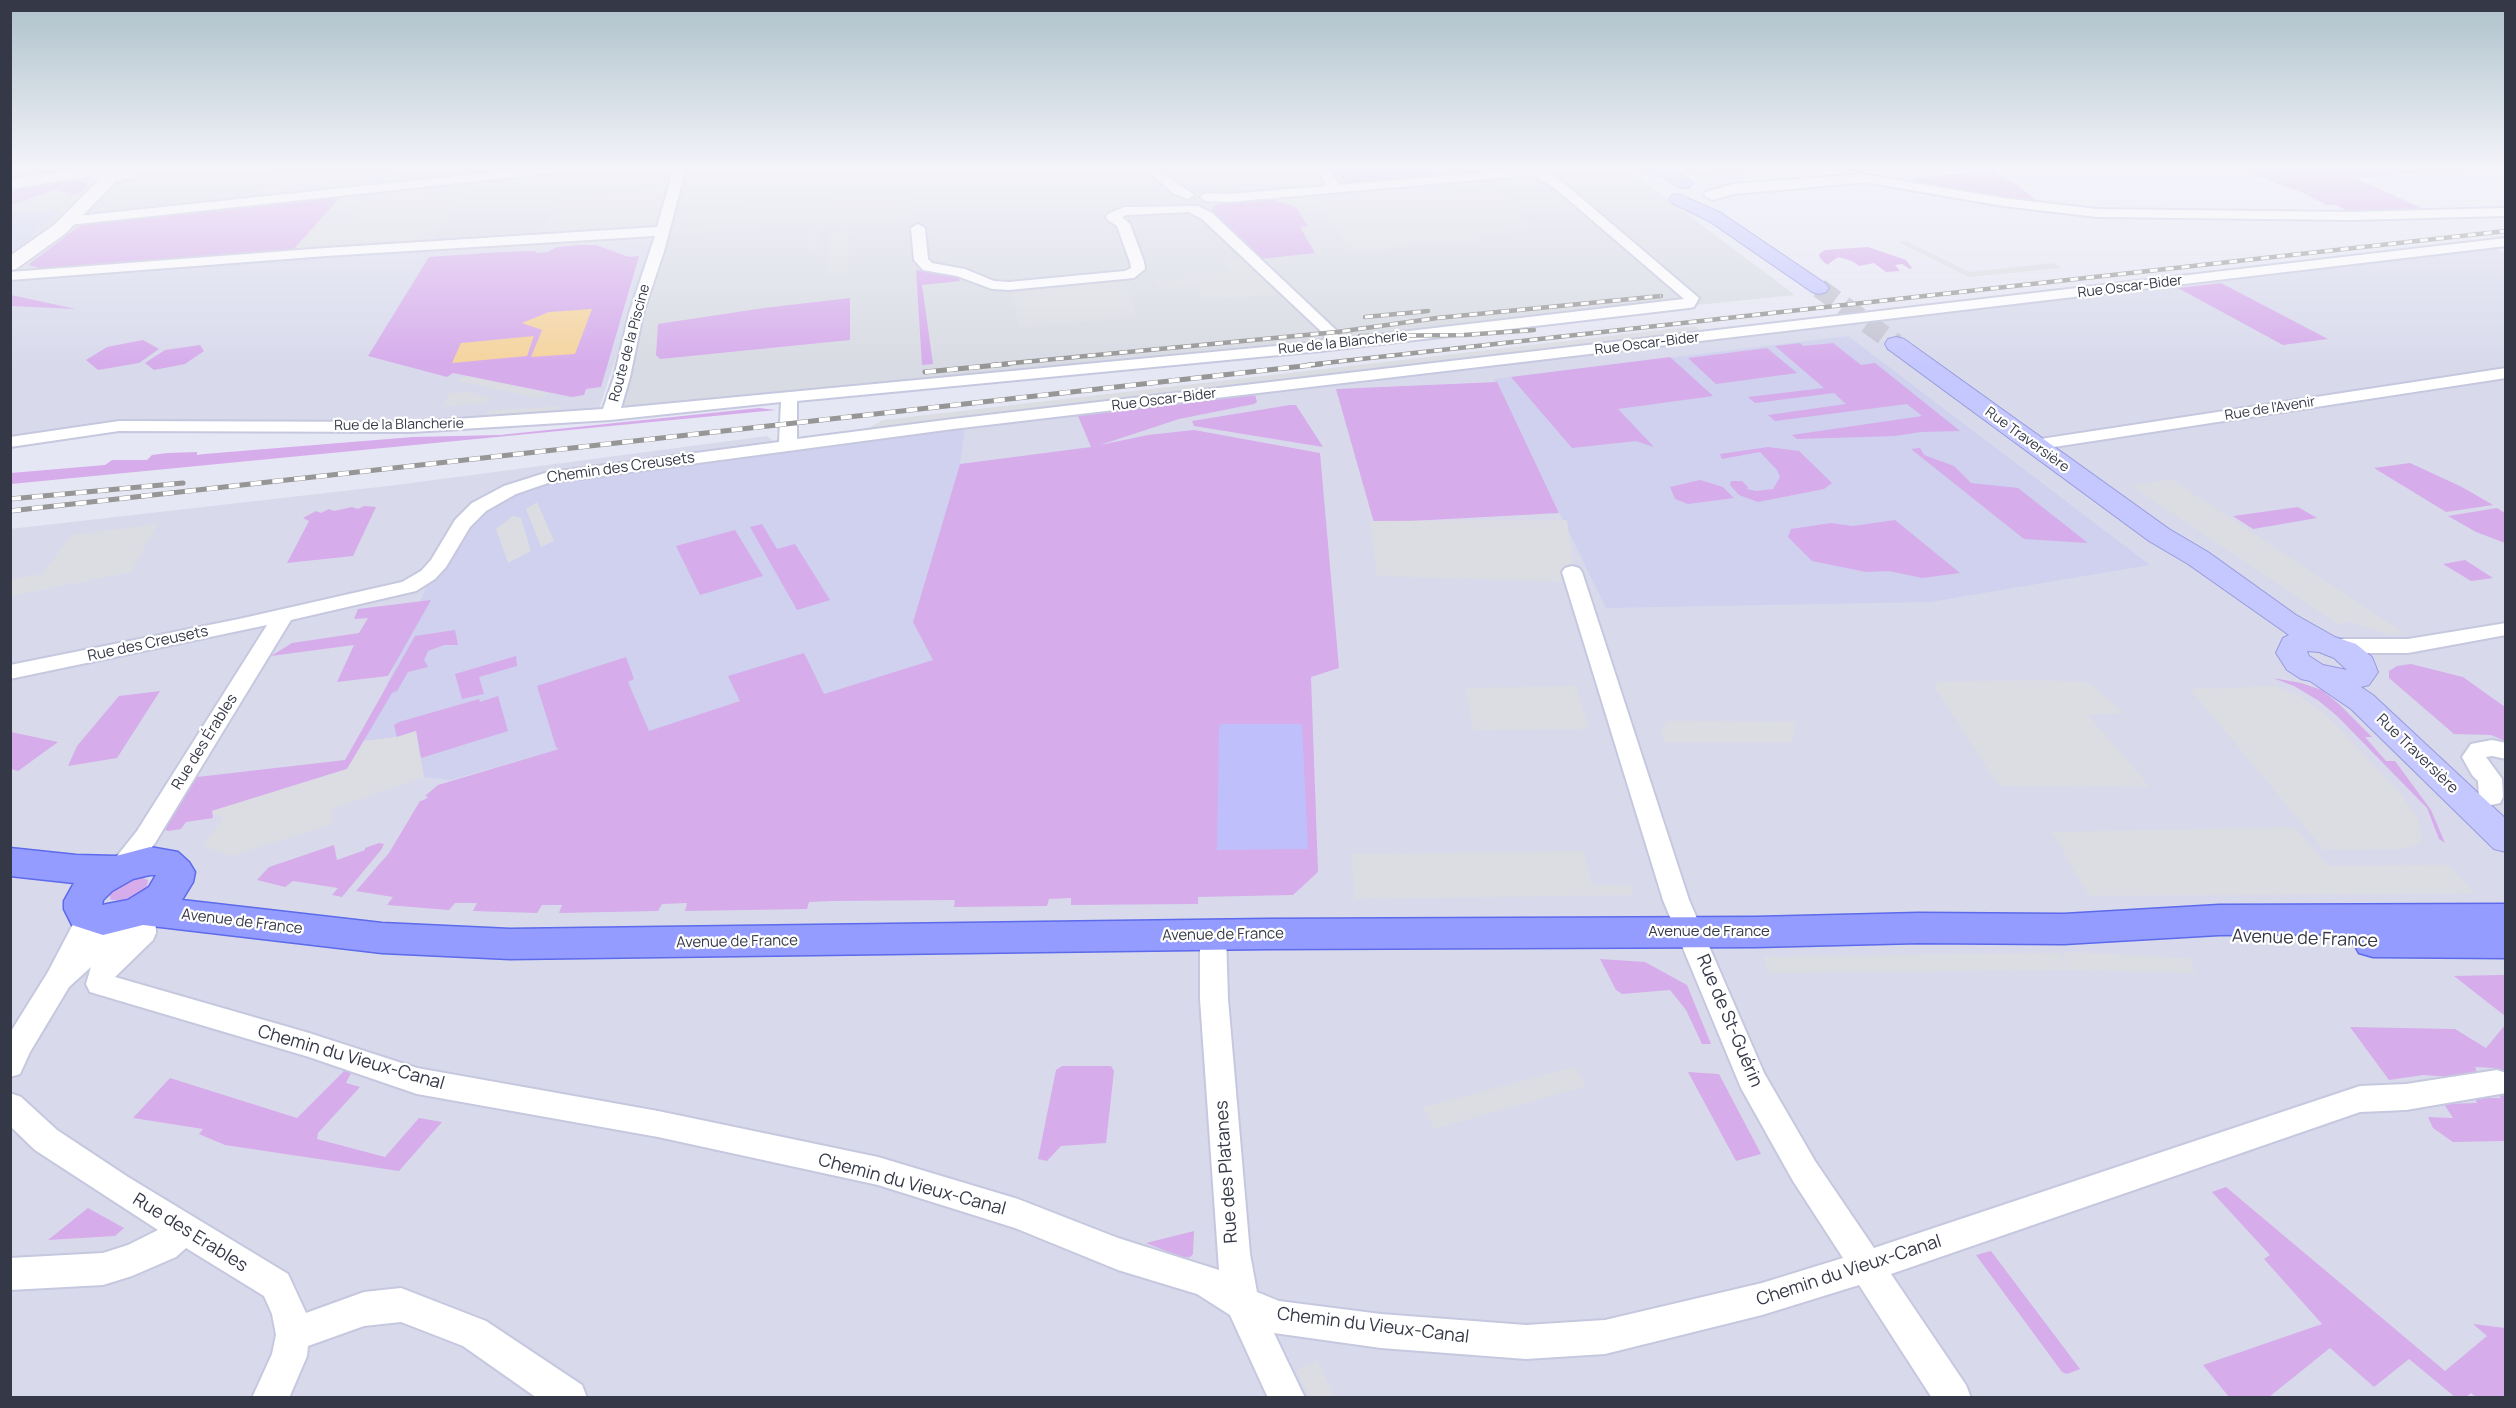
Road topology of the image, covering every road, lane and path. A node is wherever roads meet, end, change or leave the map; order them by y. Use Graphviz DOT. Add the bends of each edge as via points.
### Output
graph roads {
  1 [pos="54,234"];
  2 [pos="620,234"];
  3 [pos="662,234"];
  4 [pos="919,234"];
  5 [pos="1127,234"];
  6 [pos="1225,234"];
  7 [pos="1616,234"];
  8 [pos="1737,234"];
  9 [pos="1751,234"];
  10 [pos="2505,242"];
  11 [pos="2485,245"];
  12 [pos="1766,250"];
  13 [pos="2505,253"];
  14 [pos="10,265"];
  15 [pos="10,276"];
  16 [pos="1819,288"];
  17 [pos="1896,344"];
  18 [pos="1321,346"];
  19 [pos="2505,373"];
  20 [pos="789,398"];
  21 [pos="610,415"];
  22 [pos="14,441"];
  23 [pos="2034,445"];
  24 [pos="788,446"];
  25 [pos="2159,536"];
  26 [pos="1572,572"];
  27 [pos="284,614"];
  28 [pos="2505,629"];
  29 [pos="2329,644"];
  30 [pos="2408,646"];
  31 [pos="2291,648"];
  32 [pos="10,672"];
  33 [pos="2362,672"];
  34 [pos="2322,676"];
  35 [pos="2505,751"];
  36 [pos="2498,804"];
  37 [pos="2505,840"];
  38 [pos="10,864"];
  39 [pos="120,869"];
  40 [pos="174,882"];
  41 [pos="86,909"];
  42 [pos="142,910"];
  43 [pos="2504,923"];
  44 [pos="1690,932"];
  45 [pos="341,934"];
  46 [pos="1213,935"];
  47 [pos="59,979"];
  48 [pos="10,1065"];
  49 [pos="2497,1083"];
  50 [pos="10,1106"];
  51 [pos="184,1229"];
  52 [pos="1865,1267"];
  53 [pos="10,1274"];
  54 [pos="1242,1303"];
  55 [pos="293,1335"];
  56 [pos="270,1398"];
  57 [pos="569,1398"];
  58 [pos="1287,1398"];
  59 [pos="1953,1398"];
  1 -- 14 [label="street"];
  2 -- 15 [label="street"];
  3 -- 21 [label="street, Route de la Piscine"];
  4 -- 5 [label="street" via="921,260 928,267 1009,286 1129,274 1138,269"];
  6 -- 18 [label="street" via="1331,333 1333,341"];
  7 -- 18 [label="street, Rue de la Blancherie" via="1692,298 1689,304"];
  8 -- 12 [label="main road"];
  9 -- 12 [label="main road"];
  10 -- 11 [label="street, Rue Oscar-Bider"];
  11 -- 13 [label="street"];
  11 -- 24 [label="street, Rue Oscar-Bider"];
  12 -- 16 [label="main road"];
  17 -- 23 [label="main road, Rue Traversière"];
  18 -- 20 [label="street, Rue de la Blancherie"];
  19 -- 23 [label="street, Rue de l'Avenir"];
  20 -- 21 [label="street, Rue de la Blancherie"];
  20 -- 24 [label="street"];
  21 -- 22 [label="street, Rue de la Blancherie" via="412,427 118,426"];
  23 -- 25 [label="main road, Rue Traversière"];
  24 -- 27 [label="street, Chemin des Creusets" via="533,481 479,507 462,524 439,563 420,581 397,591"];
  25 -- 29 [label="main road, Rue Traversière" via="2198,558 2286,621"];
  25 -- 31 [label="main road, Rue Traversière"];
  26 -- 44 [label="street, Rue de St-Guérin" via="1651,827"];
  27 -- 32 [label="street, Rue des Creusets"];
  27 -- 39 [label="street, Rue des Érables" via="146,837"];
  28 -- 30 [label="street"];
  29 -- 30 [label="street"];
  29 -- 31 [label="main road" via="2302,642"];
  29 -- 33 [label="main road, Rue Traversière" via="2355,657"];
  30 -- 33 [label="street" via="2372,661"];
  31 -- 34 [label="main road, Rue Traversière" via="2298,663"];
  33 -- 34 [label="main road" via="2358,678 2342,680"];
  33 -- 36 [label="main road, Rue Traversière" via="2383,701"];
  34 -- 37 [label="main road, Rue Traversière" via="2362,702"];
  35 -- 36 [label="street" via="2479,750 2474,757 2490,779"];
  38 -- 39 [label="main road"];
  38 -- 41 [label="main road" via="75,895"];
  39 -- 40 [label="main road" via="150,861 165,862 176,872"];
  39 -- 41 [label="main road" via="93,886"];
  40 -- 42 [label="main road" via="163,897"];
  40 -- 45 [label="main road, Avenue de France" via="206,897"];
  41 -- 42 [label="main road" via="111,920"];
  41 -- 47 [label="street"];
  42 -- 45 [label="main road, Avenue de France"];
  42 -- 47 [label="street"];
  42 -- 54 [label="street, Chemin du Vieux-Canal" via="142,933 107,965 100,975 100,984 417,1081 658,1124 878,1171 1018,1214 1118,1254 1206,1281"];
  43 -- 44 [label="main road, Avenue de France" via="2253,939 2104,928"];
  44 -- 46 [label="main road, Avenue de France"];
  44 -- 52 [label="street, Rue de St-Guérin" via="1752,1079"];
  45 -- 46 [label="main road, Avenue de France" via="471,944"];
  46 -- 54 [label="street, Rue des Platanes" via="1214,999 1233,1254"];
  47 -- 48 [label="street"];
  49 -- 52 [label="street, Chemin du Vieux-Canal" via="2406,1097 2361,1099"];
  50 -- 51 [label="street, Rue des Erables" via="45,1140"];
  51 -- 53 [label="street" via="164,1246 103,1269"];
  51 -- 55 [label="street, Rue des Erables" via="276,1285 289,1312"];
  52 -- 54 [label="street, Chemin du Vieux-Canal" via="1722,1310 1605,1337 1563,1341 1381,1331 1279,1318"];
  52 -- 59 [label="street, Rue de St-Guérin"];
  54 -- 58 [label="street, Rue des Platanes"];
  55 -- 56 [label="street, Rue des Erables" via="289,1356"];
  55 -- 57 [label="street" via="364,1309 400,1305 474,1333"];
}
